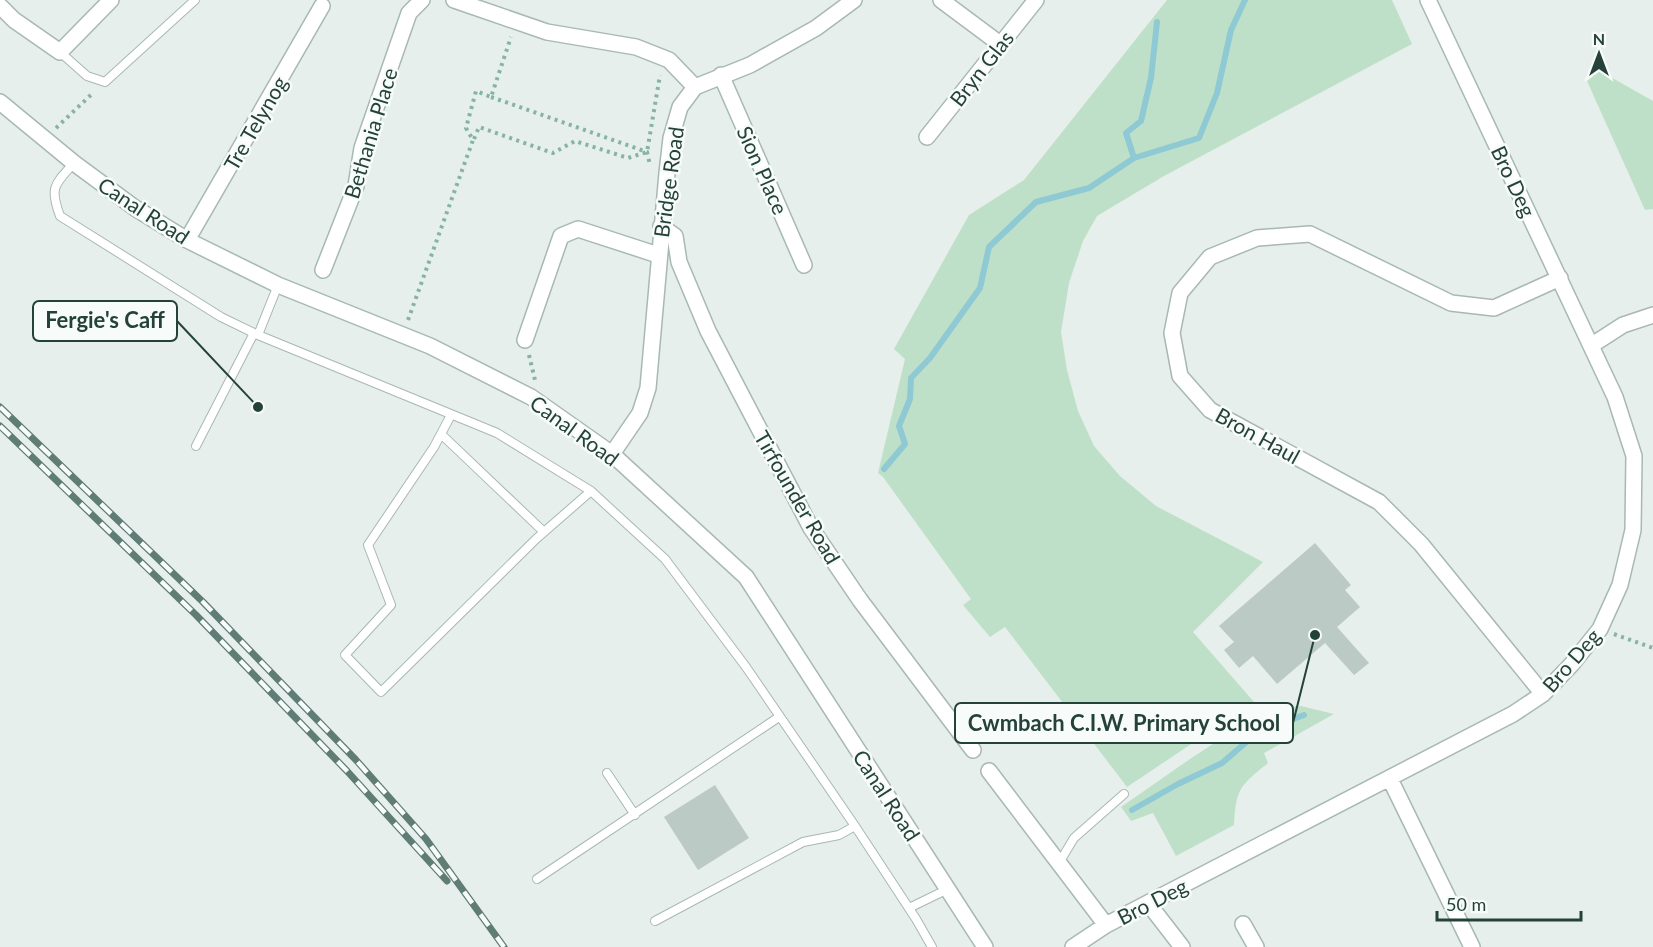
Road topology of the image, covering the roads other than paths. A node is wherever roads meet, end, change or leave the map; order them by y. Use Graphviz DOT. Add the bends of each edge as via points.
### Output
graph roads {
  1 [pos="111,0"];
  2 [pos="195,0"];
  3 [pos="422,0"];
  4 [pos="454,0"];
  5 [pos="854,0"];
  6 [pos="941,0"];
  7 [pos="1036,0"];
  8 [pos="1428,0"];
  9 [pos="0,6"];
  10 [pos="322,6"];
  11 [pos="1000,44"];
  12 [pos="60,52"];
  13 [pos="721,75"];
  14 [pos="695,87"];
  15 [pos="0,102"];
  16 [pos="927,137"];
  17 [pos="74,163"];
  18 [pos="661,226"];
  19 [pos="187,240"];
  20 [pos="658,255"];
  21 [pos="804,265"];
  22 [pos="323,270"];
  23 [pos="1560,278"];
  24 [pos="278,285"];
  25 [pos="1653,315"];
  26 [pos="256,334"];
  27 [pos="525,340"];
  28 [pos="1592,345"];
  29 [pos="452,415"];
  30 [pos="441,434"];
  31 [pos="195,446"];
  32 [pos="612,454"];
  33 [pos="591,490"];
  34 [pos="543,532"];
  35 [pos="1543,694"];
  36 [pos="779,717"];
  37 [pos="973,750"];
  38 [pos="989,771"];
  39 [pos="607,773"];
  40 [pos="1390,779"];
  41 [pos="1124,794"];
  42 [pos="635,815"];
  43 [pos="855,826"];
  44 [pos="1059,863"];
  45 [pos="537,879"];
  46 [pos="948,889"];
  47 [pos="1148,903"];
  48 [pos="909,908"];
  49 [pos="655,921"];
  50 [pos="1243,924"];
  51 [pos="1106,926"];
  52 [pos="932,947"];
  53 [pos="985,947"];
  54 [pos="1073,947"];
  55 [pos="1182,947"];
  56 [pos="1256,947"];
  57 [pos="1472,947"];
  1 -- 12 [label="street"];
  2 -- 12 [label="lane" via="105,82 87,76"];
  3 -- 22 [label="street, Bethania Place" via="409,13 362,148 356,186"];
  4 -- 14 [label="street" via="547,32 636,47 669,60"];
  5 -- 13 [label="street" via="816,28 750,64"];
  6 -- 11 [label="street"];
  7 -- 11 [label="street, Bryn Glas"];
  8 -- 23 [label="street, Bro Deg"];
  9 -- 12 [label="street"];
  10 -- 19 [label="street, Tre Telynog"];
  11 -- 16 [label="street, Bryn Glas"];
  13 -- 14 [label="street"];
  13 -- 21 [label="street, Sion Place"];
  14 -- 18 [label="street, Bridge Road" via="680,107 671,138"];
  15 -- 17 [label="street, Canal Road"];
  17 -- 19 [label="street, Canal Road"];
  17 -- 26 [label="lane" via="56,183 54,201 60,216 221,317"];
  18 -- 20 [label="street, Bridge Road"];
  18 -- 37 [label="street, Tirfounder Road" via="675,236 679,262 708,331 811,528"];
  19 -- 24 [label="street, Canal Road"];
  20 -- 27 [label="street" via="578,229 561,236"];
  20 -- 32 [label="street, Bridge Road" via="648,388 640,413"];
  23 -- 28 [label="street, Bro Deg"];
  23 -- 35 [label="street, Bron Haul" via="1494,308 1451,303 1310,234 1257,238 1210,257 1180,293 1172,333 1180,376 1210,410 1379,502 1421,544"];
  24 -- 26 [label="lane"];
  24 -- 32 [label="street, Canal Road" via="430,346 531,397"];
  25 -- 28 [label="street" via="1623,325"];
  26 -- 29 [label="lane"];
  26 -- 31 [label="lane"];
  28 -- 35 [label="street, Bro Deg" via="1615,397 1634,456 1633,530 1620,585 1600,629"];
  29 -- 30 [label="lane"];
  29 -- 33 [label="lane" via="497,433"];
  30 -- 34 [label="lane"];
  30 -- 34 [label="lane" via="368,545 391,604 345,655 381,692"];
  32 -- 46 [label="street, Canal Road" via="746,577"];
  33 -- 34 [label="lane"];
  33 -- 36 [label="lane" via="665,559"];
  35 -- 40 [label="street, Bro Deg"];
  36 -- 42 [label="lane"];
  36 -- 43 [label="lane"];
  38 -- 44 [label="street"];
  39 -- 42 [label="lane"];
  40 -- 47 [label="street, Bro Deg"];
  40 -- 57 [label="street"];
  41 -- 44 [label="lane" via="1074,838"];
  42 -- 45 [label="lane"];
  43 -- 48 [label="lane"];
  43 -- 49 [label="lane" via="839,835 803,842"];
  44 -- 51 [label="street"];
  46 -- 48 [label="lane"];
  46 -- 53 [label="street, Canal Road"];
  47 -- 51 [label="street, Bro Deg"];
  47 -- 55 [label="street"];
  48 -- 52 [label="lane"];
  50 -- 56 [label="street"];
  51 -- 54 [label="street, Bro Deg"];
}
